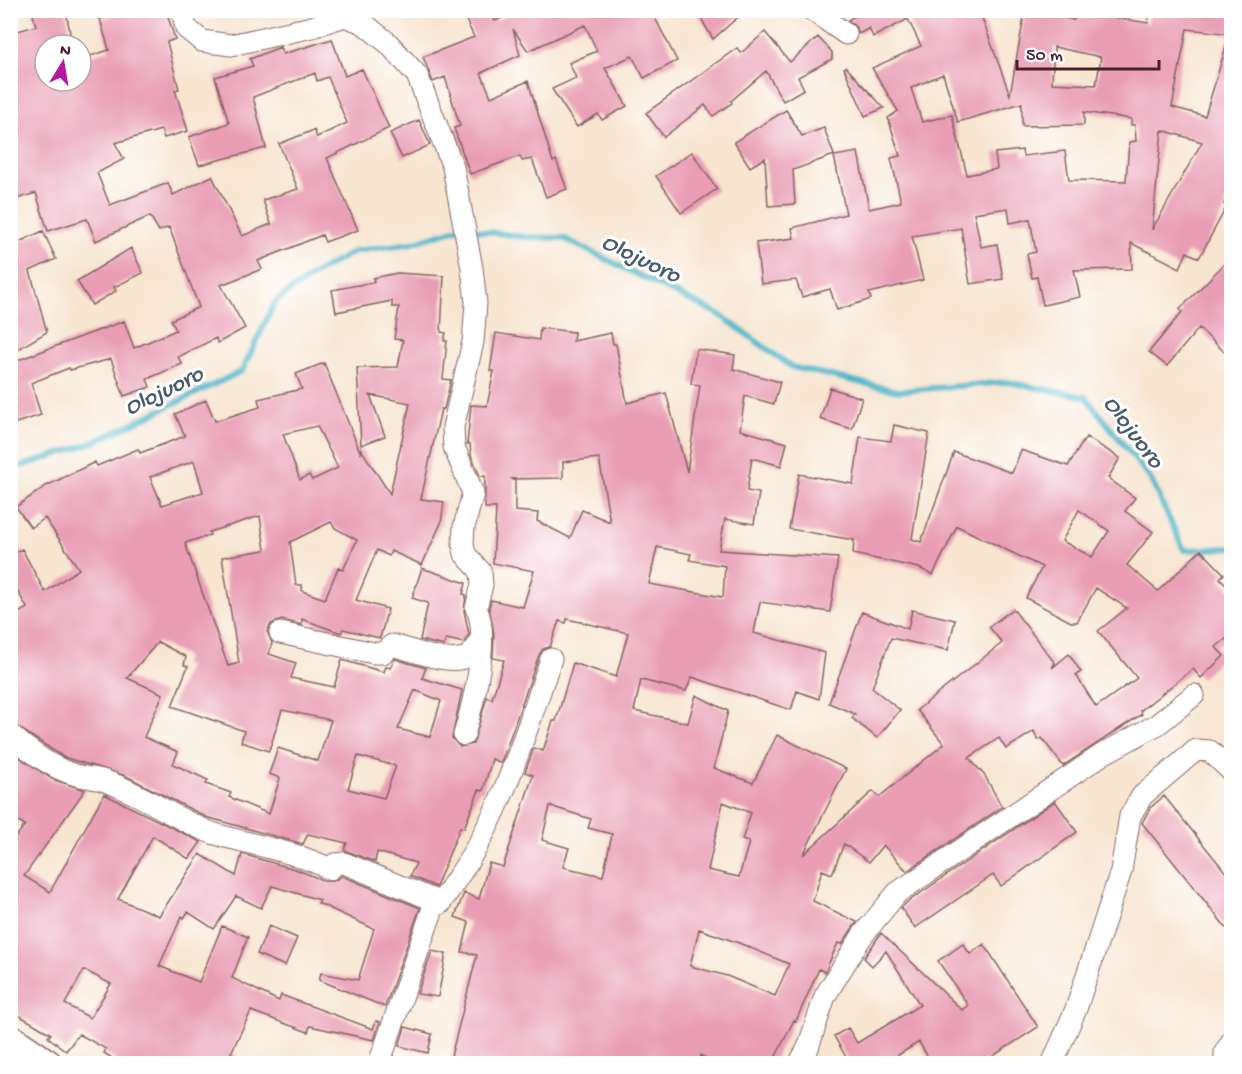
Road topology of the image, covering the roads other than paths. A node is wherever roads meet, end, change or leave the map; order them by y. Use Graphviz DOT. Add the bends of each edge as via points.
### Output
graph roads {
  1 [pos="182,10"];
  2 [pos="812,10"];
  3 [pos="846,34"];
  4 [pos="280,633"];
  5 [pos="480,640"];
  6 [pos="551,659"];
  7 [pos="1194,694"];
  8 [pos="10,734"];
  9 [pos="464,735"];
  10 [pos="1232,772"];
  11 [pos="441,903"];
  12 [pos="10,1038"];
  13 [pos="1232,1041"];
  14 [pos="48,1064"];
  15 [pos="379,1064"];
  16 [pos="799,1064"];
  17 [pos="1052,1064"];
  18 [pos="1225,1064"];
  1 -- 5 [label="street" via="186,28 202,41 231,45 344,16 363,22 417,75 453,167 476,303 473,342 453,427 456,454 473,494 463,544 465,554 482,572 476,608 482,619"];
  2 -- 3 [label="street"];
  4 -- 5 [label="street" via="374,653 383,653 392,645 450,659 466,658"];
  5 -- 9 [label="street" via="477,689"];
  6 -- 11 [label="street" via="513,768 471,860"];
  7 -- 16 [label="street" via="1158,724 1103,754 897,893 862,936 825,996"];
  8 -- 11 [label="street" via="47,762 122,787 214,833 306,858 330,869 344,863"];
  10 -- 17 [label="street" via="1210,751 1196,750 1142,796 1130,816 1121,871 1076,1009"];
  11 -- 15 [label="street" via="433,908"];
  12 -- 14 [label="main road"];
  13 -- 18 [label="street"];
}
